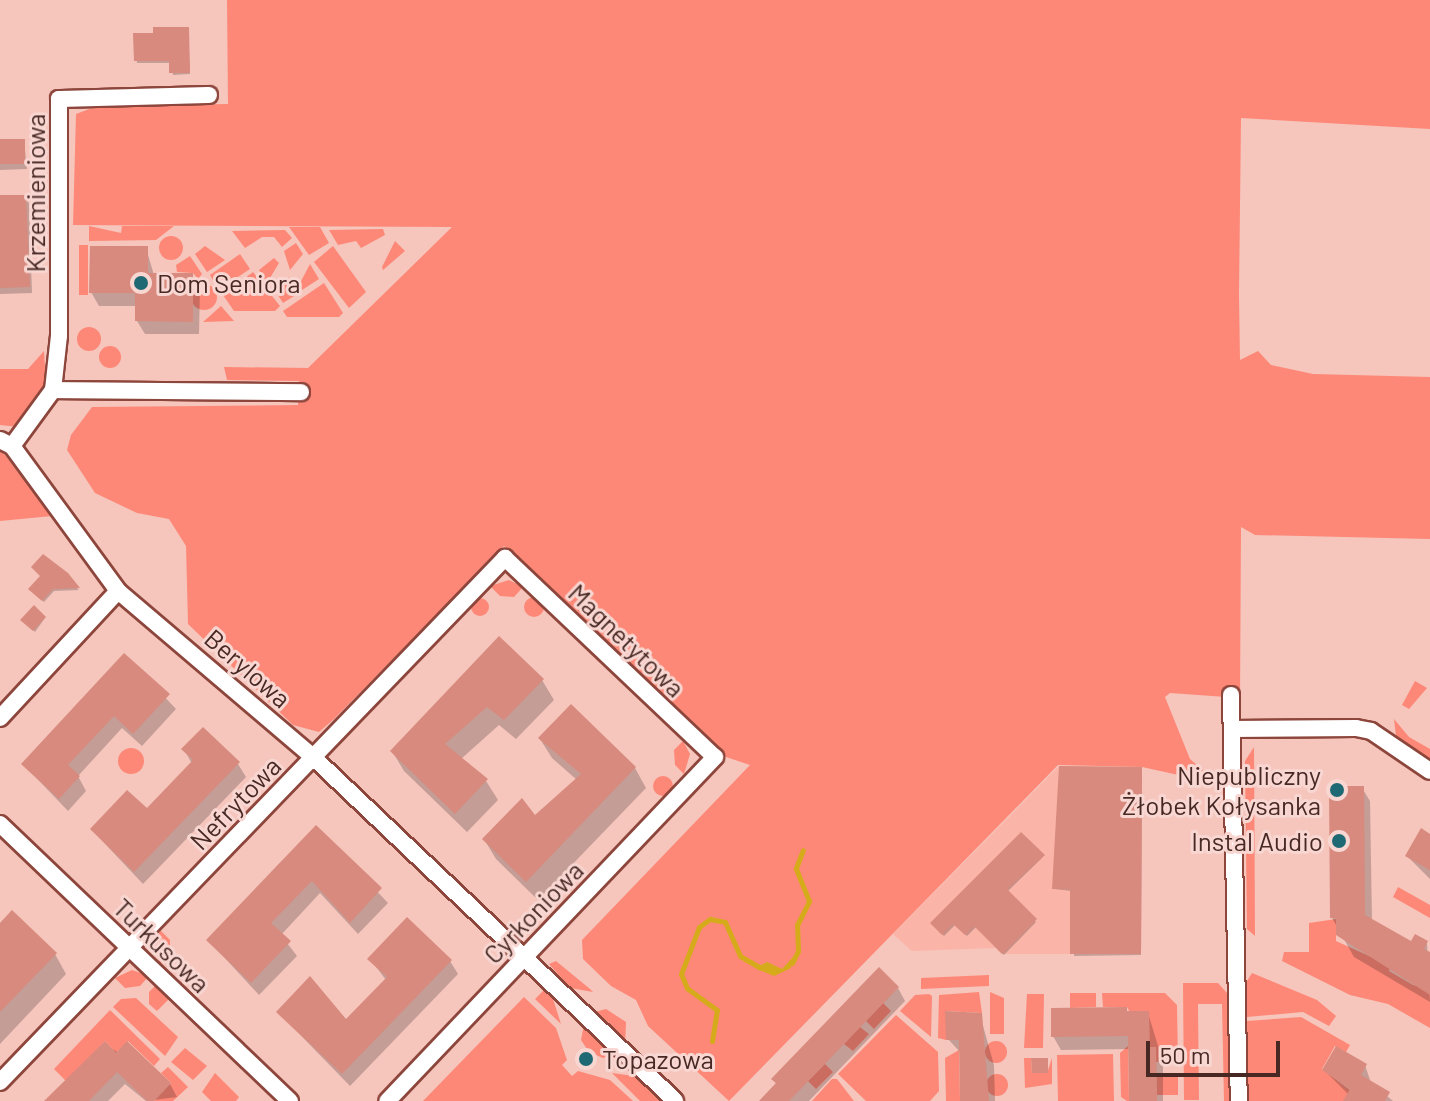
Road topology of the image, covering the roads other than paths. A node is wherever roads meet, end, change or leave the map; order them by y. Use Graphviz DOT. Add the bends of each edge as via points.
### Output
graph roads {
  1 [pos="209,95"];
  2 [pos="53,390"];
  3 [pos="301,392"];
  4 [pos="6,443"];
  5 [pos="505,558"];
  6 [pos="118,591"];
  7 [pos="1231,695"];
  8 [pos="0,718"];
  9 [pos="1232,729"];
  10 [pos="313,757"];
  11 [pos="715,757"];
  12 [pos="1430,771"];
  13 [pos="0,824"];
  14 [pos="129,947"];
  15 [pos="524,956"];
  16 [pos="0,1082"];
  17 [pos="290,1101"];
  18 [pos="387,1101"];
  19 [pos="675,1101"];
  20 [pos="1239,1101"];
  1 -- 2 [label="street, Krzemieniowa" via="59,99 59,336"];
  2 -- 3 [label="street"];
  2 -- 4 [label="street, Berylowa"];
  4 -- 6 [label="street, Berylowa"];
  5 -- 10 [label="street, Nefrytowa"];
  5 -- 11 [label="street, Magnetytowa"];
  6 -- 8 [label="street"];
  6 -- 10 [label="street, Berylowa"];
  7 -- 9 [label="street"];
  9 -- 12 [label="street" via="1371,731"];
  9 -- 20 [label="street"];
  10 -- 14 [label="street, Nefrytowa"];
  10 -- 15 [label="street, Berylowa"];
  11 -- 15 [label="street, Cyrkoniowa"];
  13 -- 14 [label="street, Turkusowa"];
  14 -- 16 [label="street, Nefrytowa"];
  14 -- 17 [label="street, Turkusowa"];
  15 -- 18 [label="street, Cyrkoniowa"];
  15 -- 19 [label="street, Berylowa"];
}
